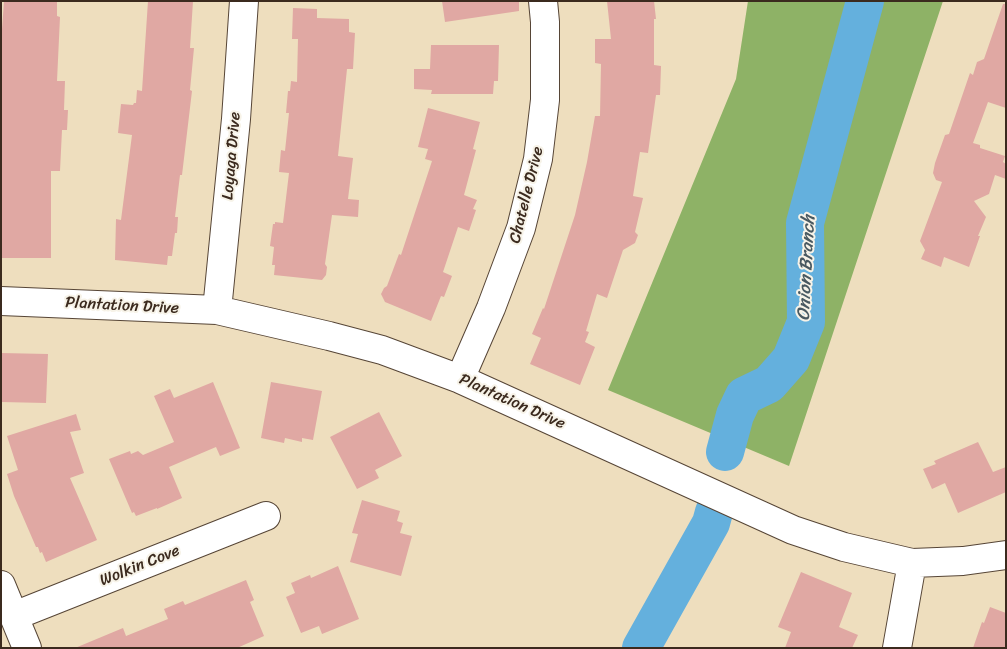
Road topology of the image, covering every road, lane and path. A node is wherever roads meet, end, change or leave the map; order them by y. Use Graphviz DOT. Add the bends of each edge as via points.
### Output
graph roads {
  1 [pos="244,1"];
  2 [pos="543,1"];
  3 [pos="1,301"];
  4 [pos="217,310"];
  5 [pos="460,379"];
  6 [pos="266,516"];
  7 [pos="1006,555"];
  8 [pos="912,563"];
  9 [pos="1,585"];
  10 [pos="14,616"];
  11 [pos="27,648"];
  12 [pos="897,648"];
  1 -- 4 [label="street, Loyaga Drive"];
  2 -- 5 [label="street, Chatelle Drive" via="545,100 538,159 521,228"];
  3 -- 4 [label="street, Plantation Drive"];
  4 -- 5 [label="street, Plantation Drive" via="382,350"];
  5 -- 8 [label="street, Plantation Drive" via="793,530 844,548"];
  6 -- 10 [label="street, Wolkin Cove"];
  7 -- 8 [label="street, Plantation Drive"];
  8 -- 12 [label="street"];
  9 -- 10 [label="street"];
  10 -- 11 [label="street"];
}
